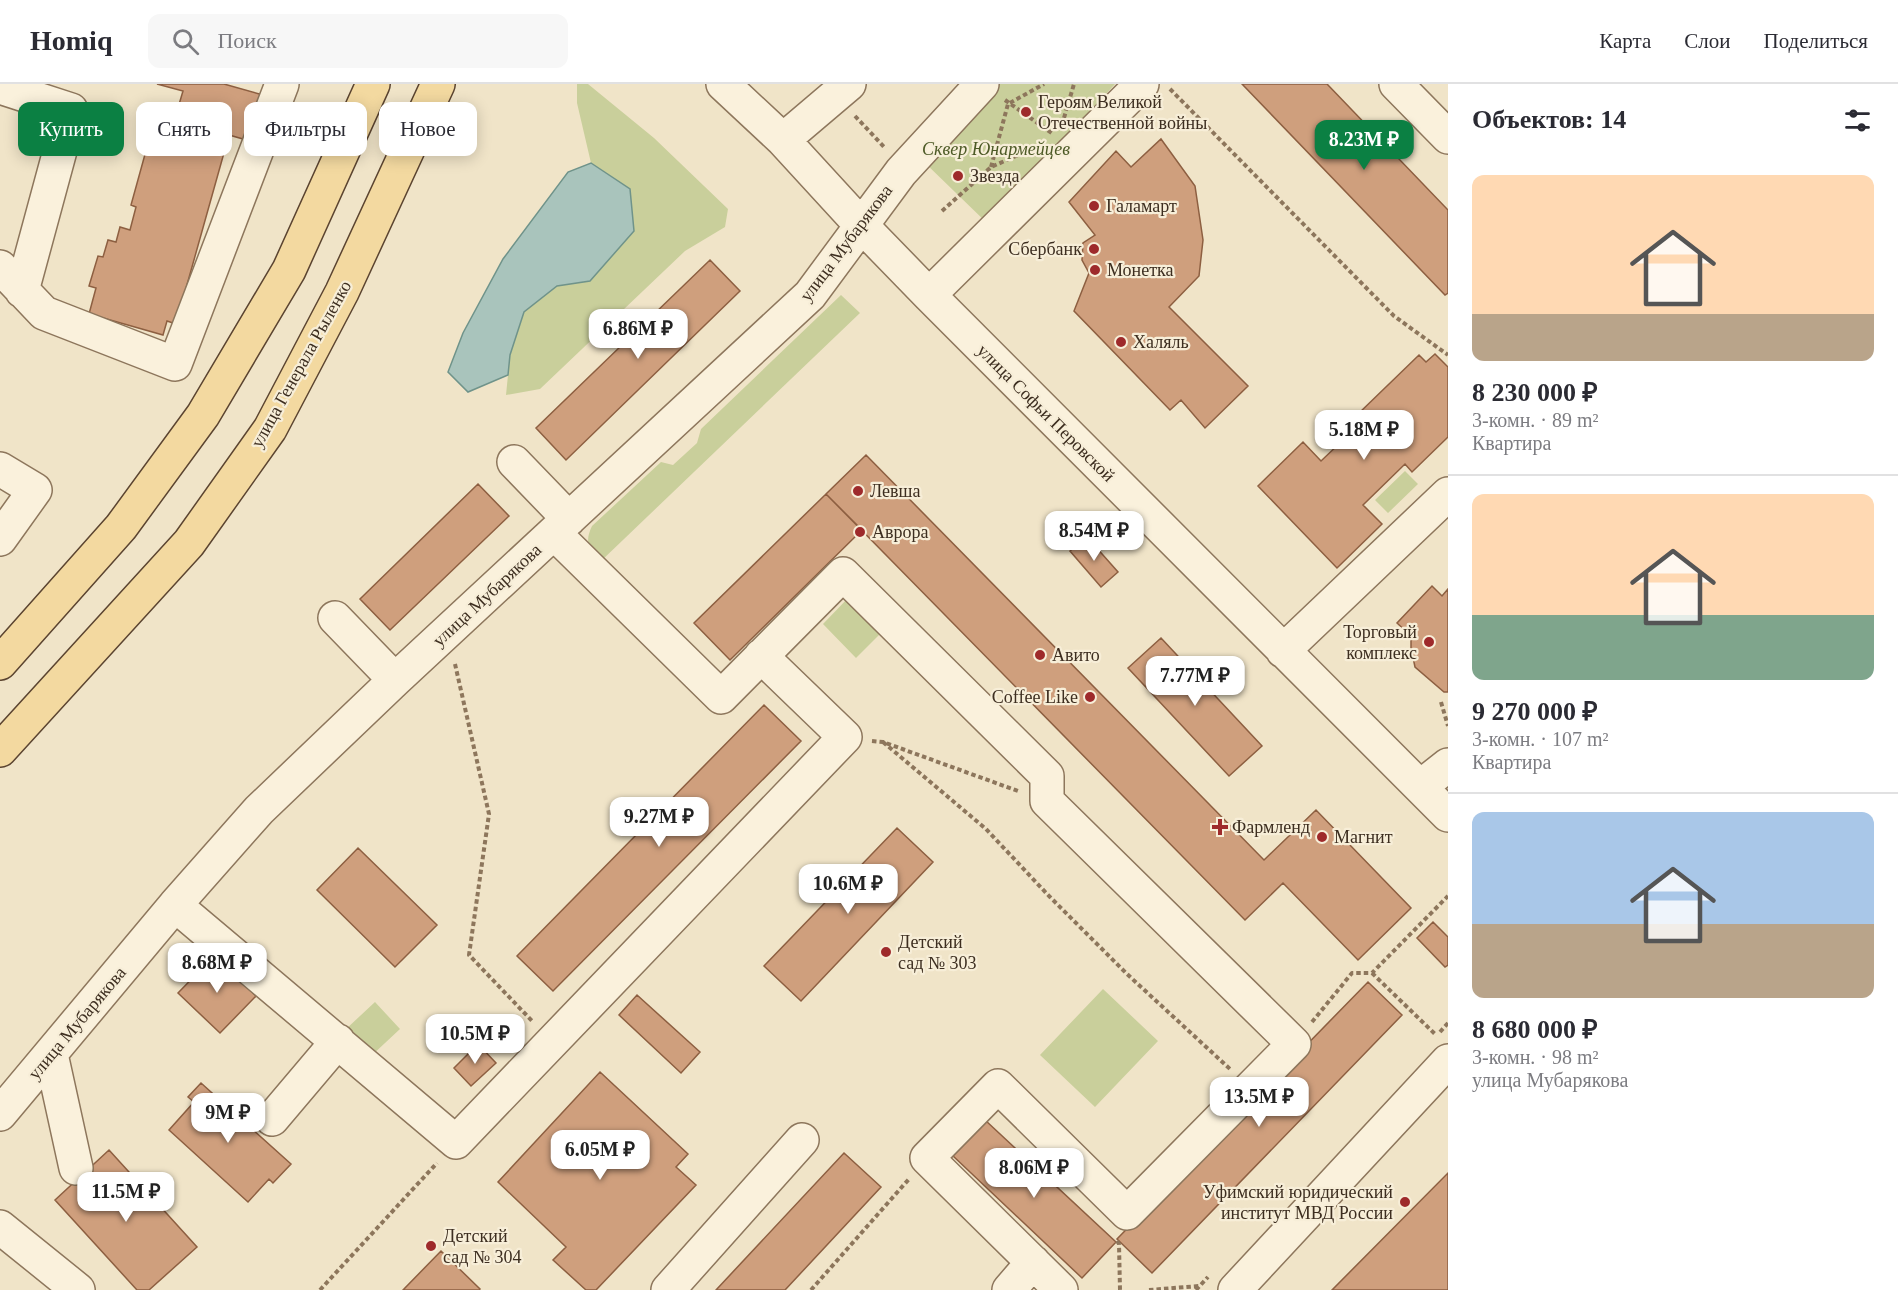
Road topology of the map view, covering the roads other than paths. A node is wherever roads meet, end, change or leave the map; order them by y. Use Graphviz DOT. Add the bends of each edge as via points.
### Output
graph roads {
  1 [pos="282,84"];
  2 [pos="373,84"];
  3 [pos="438,84"];
  4 [pos="1142,84"];
  5 [pos="1396,84"];
  6 [pos="724,85"];
  7 [pos="0,87"];
  8 [pos="843,90"];
  9 [pos="992,91"];
  10 [pos="1448,137"];
  11 [pos="783,140"];
  12 [pos="861,225"];
  13 [pos="0,267"];
  14 [pos="22,291"];
  15 [pos="929,295"];
  16 [pos="514,462"];
  17 [pos="0,469"];
  18 [pos="1448,494"];
  19 [pos="561,526"];
  20 [pos="0,539"];
  21 [pos="335,618"];
  22 [pos="1283,651"];
  23 [pos="761,656"];
  24 [pos="0,663"];
  25 [pos="395,680"];
  26 [pos="0,750"];
  27 [pos="1448,765"];
  28 [pos="1420,787"];
  29 [pos="1448,815"];
  30 [pos="176,905"];
  31 [pos="338,1041"];
  32 [pos="51,1054"];
  33 [pos="1448,1061"];
  34 [pos="0,1114"];
  35 [pos="272,1119"];
  36 [pos="802,1140"];
  37 [pos="76,1168"];
  38 [pos="0,1227"];
  39 [pos="1033,1263"];
  40 [pos="78,1290"];
  41 [pos="668,1290"];
  42 [pos="1009,1290"];
  43 [pos="1061,1290"];
  44 [pos="1235,1290"];
  1 -- 14 [label="street" via="175,364 44,313"];
  2 -- 24 [label="main road" via="289,270 203,416 121,527"];
  3 -- 26 [label="main road, улица Генерала Рыленко" via="342,292 270,429 189,543"];
  4 -- 15 [label="street" via="1060,144"];
  5 -- 10 [label="street"];
  6 -- 11 [label="street, улица Софьи Перовской"];
  7 -- 14 [label="street" via="71,110"];
  8 -- 11 [label="street"];
  9 -- 12 [label="street, улица Мубарякова" via="900,172"];
  11 -- 12 [label="street, улица Софьи Перовской"];
  12 -- 15 [label="street, улица Софьи Перовской"];
  12 -- 19 [label="street, улица Мубарякова" via="810,296"];
  13 -- 14 [label="street"];
  15 -- 22 [label="street, улица Софьи Перовской"];
  16 -- 19 [label="street"];
  17 -- 20 [label="street" via="35,490"];
  18 -- 22 [label="street"];
  19 -- 23 [label="street" via="721,697"];
  19 -- 25 [label="street, улица Мубарякова"];
  21 -- 25 [label="street"];
  22 -- 28 [label="street, улица Софьи Перовской"];
  23 -- 31 [label="street" via="845,737 456,1142"];
  23 -- 39 [label="street" via="843,574 1047,776 1047,801 1294,1044 1127,1213 998,1086 927,1158"];
  25 -- 30 [label="street, улица Мубарякова" via="259,810"];
  27 -- 28 [label="street"];
  28 -- 29 [label="street, улица Софьи Перовской"];
  30 -- 31 [label="street"];
  30 -- 32 [label="street, улица Мубарякова"];
  31 -- 35 [label="street"];
  32 -- 34 [label="street, улица Мубарякова"];
  32 -- 37 [label="street"];
  33 -- 44 [label="street"];
  36 -- 41 [label="street"];
  38 -- 40 [label="street"];
  39 -- 42 [label="street"];
  39 -- 43 [label="street"];
}
